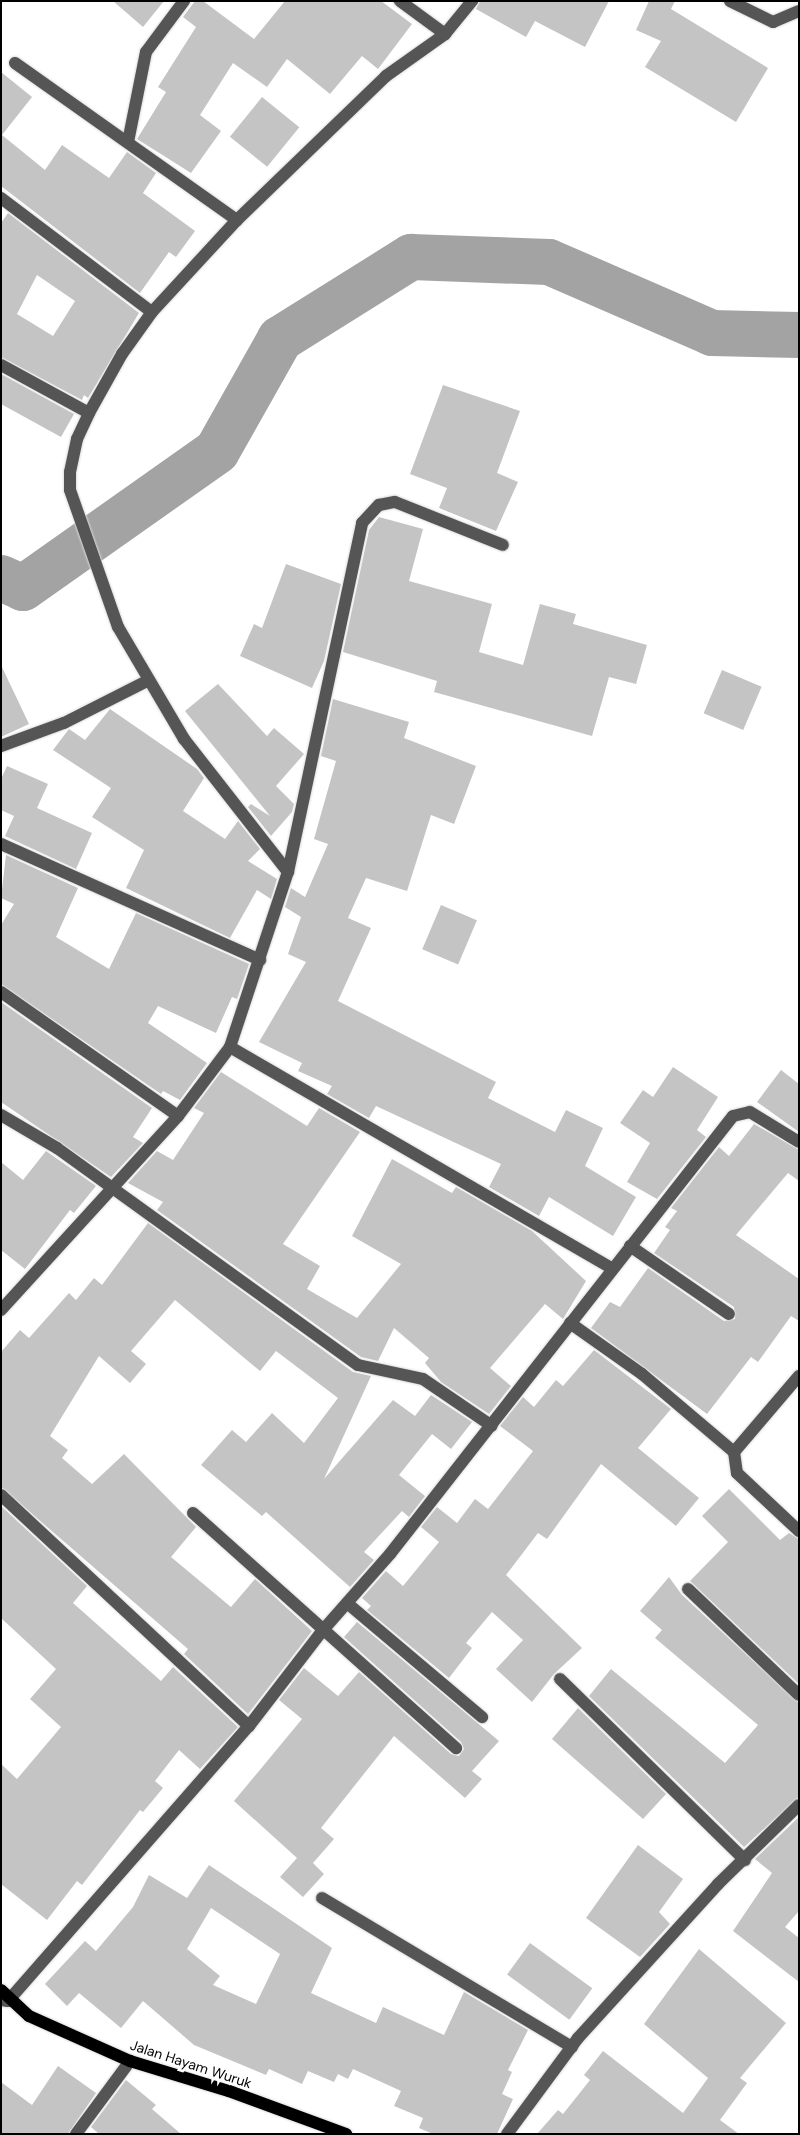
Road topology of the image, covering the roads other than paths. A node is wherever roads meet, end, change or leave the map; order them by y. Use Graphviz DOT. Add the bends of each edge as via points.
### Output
graph roads {
  1 [pos="184,1"];
  2 [pos="400,1"];
  3 [pos="472,1"];
  4 [pos="730,1"];
  5 [pos="799,11"];
  6 [pos="445,34"];
  7 [pos="15,63"];
  8 [pos="128,142"];
  9 [pos="2,201"];
  10 [pos="237,220"];
  11 [pos="152,312"];
  12 [pos="1,365"];
  13 [pos="89,413"];
  14 [pos="503,545"];
  15 [pos="148,680"];
  16 [pos="1,746"];
  17 [pos="1,844"];
  18 [pos="288,872"];
  19 [pos="260,960"];
  20 [pos="1,992"];
  21 [pos="230,1047"];
  22 [pos="1,1115"];
  23 [pos="178,1116"];
  24 [pos="799,1142"];
  25 [pos="113,1190"];
  26 [pos="630,1246"];
  27 [pos="612,1268"];
  28 [pos="1,1310"];
  29 [pos="729,1314"];
  30 [pos="570,1323"];
  31 [pos="796,1384"];
  32 [pos="492,1426"];
  33 [pos="734,1452"];
  34 [pos="1,1495"];
  35 [pos="193,1513"];
  36 [pos="799,1531"];
  37 [pos="688,1589"];
  38 [pos="347,1603"];
  39 [pos="323,1630"];
  40 [pos="560,1679"];
  41 [pos="799,1695"];
  42 [pos="482,1717"];
  43 [pos="249,1726"];
  44 [pos="456,1748"];
  45 [pos="799,1805"];
  46 [pos="745,1860"];
  47 [pos="322,1898"];
  48 [pos="4,1997"];
  49 [pos="572,2048"];
  50 [pos="130,2062"];
  51 [pos="76,2134"];
  52 [pos="346,2134"];
  53 [pos="507,2134"];
  1 -- 8 [label="street" via="146,52"];
  2 -- 6 [label="street"];
  3 -- 6 [label="street"];
  4 -- 5 [label="street" via="773,22"];
  6 -- 10 [label="street" via="386,76"];
  7 -- 8 [label="street"];
  8 -- 10 [label="street"];
  9 -- 11 [label="street"];
  10 -- 11 [label="street"];
  11 -- 13 [label="street" via="122,354"];
  12 -- 13 [label="street"];
  13 -- 15 [label="street" via="77,439 70,490 118,627"];
  14 -- 18 [label="street" via="395,502 379,506 362,523"];
  15 -- 16 [label="street" via="64,724"];
  15 -- 18 [label="street" via="209,775"];
  17 -- 19 [label="street"];
  18 -- 19 [label="street"];
  19 -- 21 [label="street"];
  20 -- 23 [label="street"];
  21 -- 23 [label="street"];
  21 -- 27 [label="street"];
  22 -- 25 [label="street" via="57,1148"];
  23 -- 25 [label="street"];
  24 -- 26 [label="street" via="750,1112 733,1116"];
  25 -- 28 [label="street"];
  25 -- 32 [label="street" via="358,1365 424,1379"];
  26 -- 27 [label="street"];
  26 -- 29 [label="street"];
  27 -- 30 [label="street"];
  30 -- 32 [label="street"];
  30 -- 33 [label="street" via="642,1374"];
  31 -- 33 [label="street"];
  32 -- 38 [label="street"];
  33 -- 36 [label="street" via="737,1473"];
  34 -- 43 [label="street"];
  35 -- 39 [label="street"];
  37 -- 41 [label="street"];
  38 -- 39 [label="street"];
  38 -- 42 [label="street"];
  39 -- 43 [label="street"];
  39 -- 44 [label="street"];
  40 -- 46 [label="street"];
  43 -- 48 [label="street"];
  45 -- 46 [label="street"];
  46 -- 49 [label="street"];
  47 -- 49 [label="street"];
  48 -- 50 [label="main road, Jalan Hayam Wuruk" via="29,2016"];
  49 -- 53 [label="street"];
  50 -- 51 [label="street"];
  50 -- 52 [label="main road, Jalan Hayam Wuruk" via="229,2091"];
}
